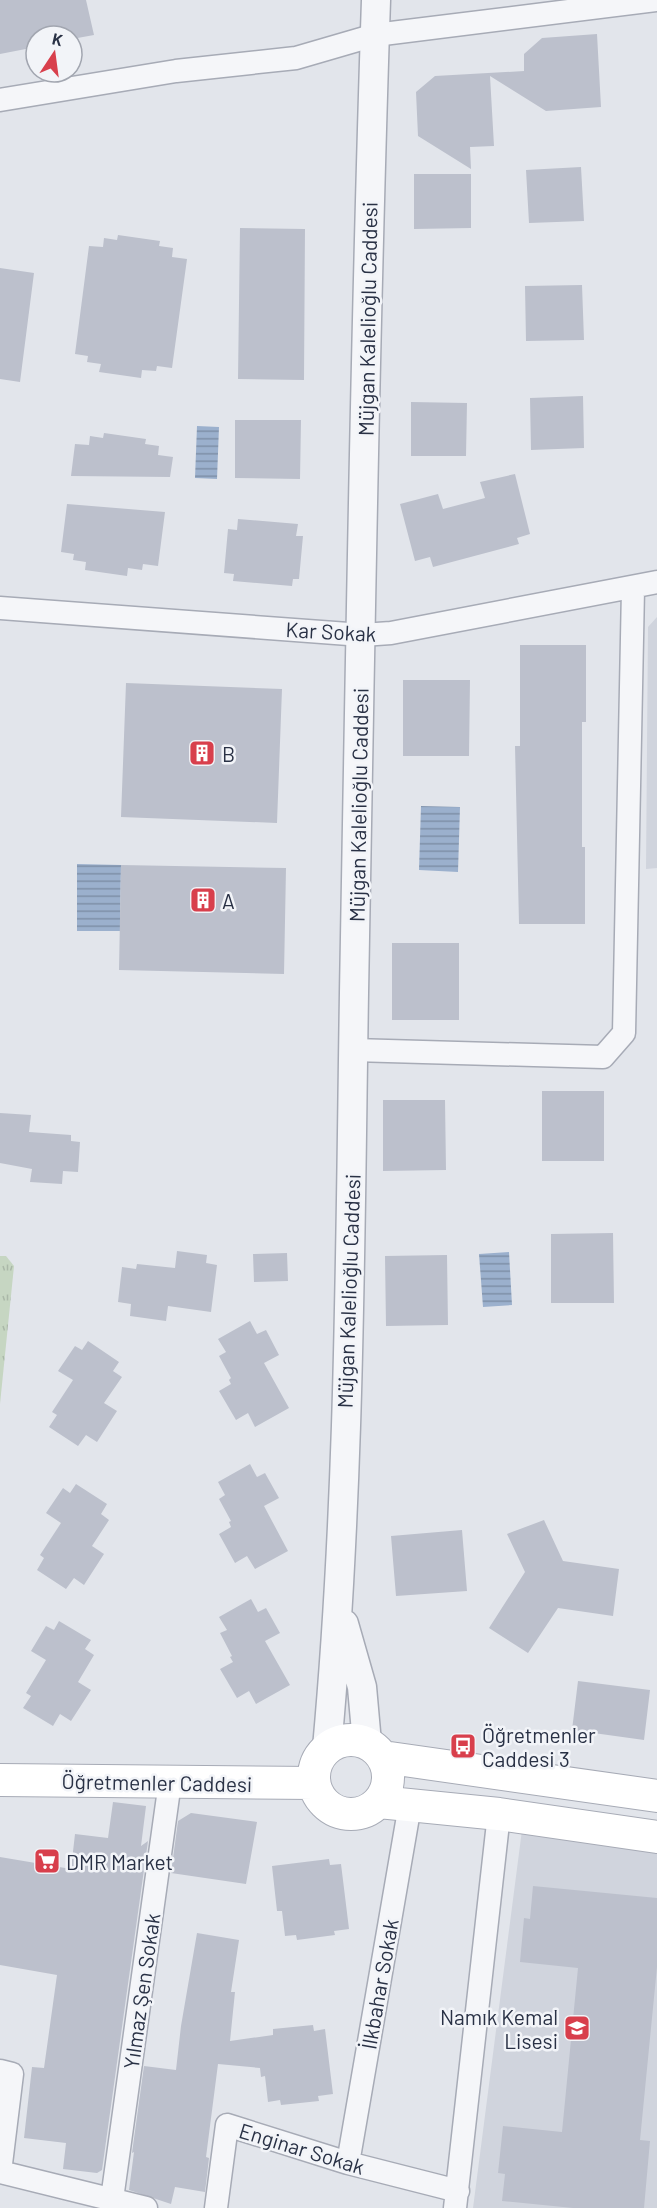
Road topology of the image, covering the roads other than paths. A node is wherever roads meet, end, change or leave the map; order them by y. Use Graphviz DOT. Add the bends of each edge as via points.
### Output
graph roads {
  1 [pos="376,0"];
  2 [pos="657,0"];
  3 [pos="375,35"];
  4 [pos="0,100"];
  5 [pos="657,582"];
  6 [pos="633,589"];
  7 [pos="0,608"];
  8 [pos="362,634"];
  9 [pos="353,1050"];
  10 [pos="340,1610"];
  11 [pos="327,1748"];
  12 [pos="375,1750"];
  13 [pos="0,1780"];
  14 [pos="170,1782"];
  15 [pos="314,1783"];
  16 [pos="657,1796"];
  17 [pos="379,1802"];
  18 [pos="410,1805"];
  19 [pos="500,1814"];
  20 [pos="657,1838"];
  21 [pos="0,2071"];
  22 [pos="348,2163"];
  23 [pos="0,2172"];
  24 [pos="112,2199"];
  25 [pos="456,2200"];
  26 [pos="147,2208"];
  27 [pos="216,2208"];
  1 -- 3 [label="street, Müjgan Kalelioğlu Caddesi"];
  2 -- 3 [label="street"];
  3 -- 4 [label="street" via="296,58 176,71"];
  3 -- 8 [label="street, Müjgan Kalelioğlu Caddesi"];
  5 -- 6 [label="street, Kar Sokak"];
  6 -- 8 [label="street, Kar Sokak" via="391,633"];
  6 -- 9 [label="street" via="624,1033 603,1058"];
  7 -- 8 [label="street, Kar Sokak"];
  8 -- 9 [label="street, Müjgan Kalelioğlu Caddesi"];
  9 -- 10 [label="street, Müjgan Kalelioğlu Caddesi"];
  10 -- 11 [label="street, Müjgan Kalelioğlu Caddesi"];
  10 -- 12 [label="street, Müjgan Kalelioğlu Caddesi"];
  11 -- 12 [label="main road" via="346,1740"];
  11 -- 15 [label="main road" via="319,1758"];
  12 -- 16 [label="main road"];
  12 -- 17 [label="main road" via="388,1780"];
  13 -- 14 [label="main road, Öğretmenler Caddesi"];
  14 -- 15 [label="main road, Öğretmenler Caddesi"];
  14 -- 24 [label="street, Yılmaz Şen Sokak"];
  15 -- 17 [label="main road" via="325,1804 346,1814 358,1814"];
  17 -- 18 [label="main road"];
  18 -- 19 [label="main road"];
  18 -- 22 [label="street, İlkbahar Sokak"];
  19 -- 20 [label="main road"];
  19 -- 25 [label="street"];
  21 -- 23 [label="street" via="12,2074"];
  22 -- 25 [label="street, Enginar Sokak"];
  22 -- 27 [label="street, Enginar Sokak" via="227,2126"];
  23 -- 24 [label="street"];
  24 -- 26 [label="street"];
}
